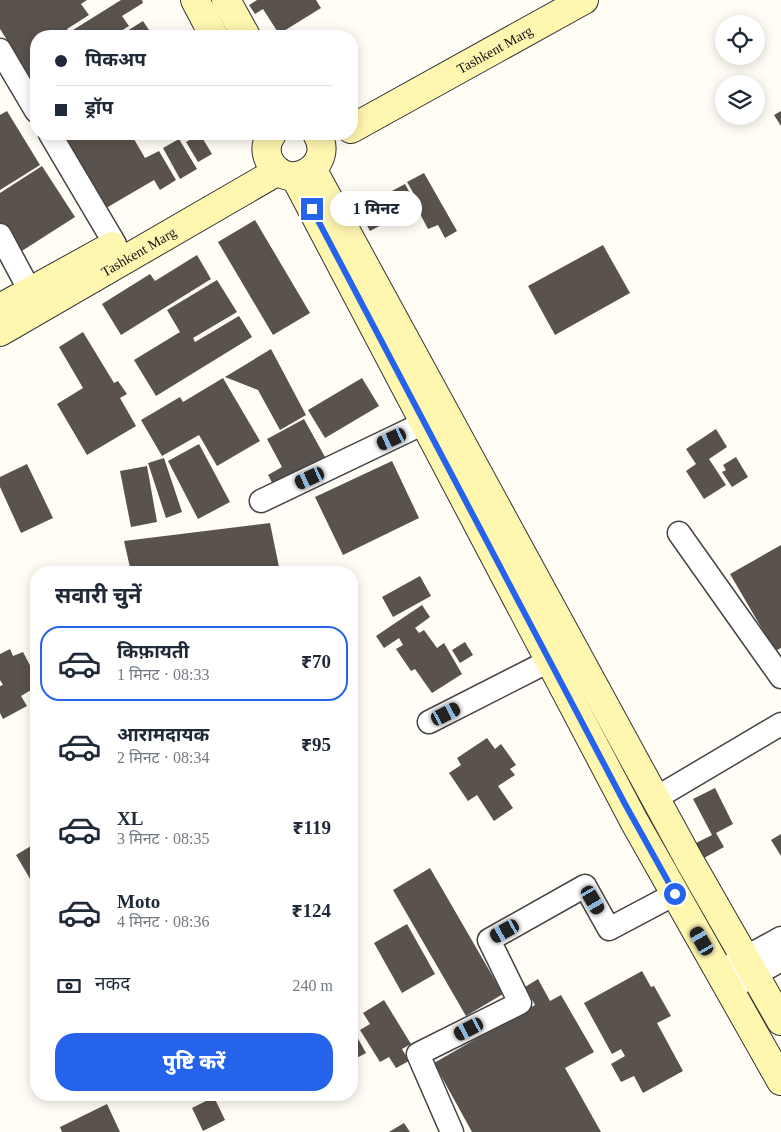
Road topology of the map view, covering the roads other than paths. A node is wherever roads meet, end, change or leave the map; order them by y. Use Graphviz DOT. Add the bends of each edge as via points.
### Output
graph roads {
  1 [pos="195,0"];
  2 [pos="226,0"];
  3 [pos="547,0"];
  4 [pos="584,0"];
  5 [pos="211,30"];
  6 [pos="243,30"];
  7 [pos="0,50"];
  8 [pos="30,101"];
  9 [pos="358,104"];
  10 [pos="358,125"];
  11 [pos="54,140"];
  12 [pos="326,140"];
  13 [pos="280,154"];
  14 [pos="0,235"];
  15 [pos="115,244"];
  16 [pos="30,292"];
  17 [pos="0,308"];
  18 [pos="0,332"];
  19 [pos="424,423"];
  20 [pos="261,501"];
  21 [pos="680,533"];
  22 [pos="549,660"];
  23 [pos="781,677"];
  24 [pos="429,722"];
  25 [pos="781,724"];
  26 [pos="656,798"];
  27 [pos="675,894"];
  28 [pos="781,938"];
  29 [pos="781,960"];
  30 [pos="750,966"];
  31 [pos="725,980"];
  32 [pos="781,1021"];
  33 [pos="781,1081"];
  34 [pos="452,1132"];
  1 -- 5 [label="street"];
  2 -- 6 [label="street"];
  3 -- 9 [label="street, Tashkent Marg"];
  4 -- 10 [label="street, Tashkent Marg"];
  7 -- 8 [label="street"];
  11 -- 15 [label="street"];
  12 -- 13 [label="street" via="322,154"];
  13 -- 15 [label="street, Tashkent Marg"];
  13 -- 18 [label="street, Tashkent Marg"];
  13 -- 19 [label="street"];
  13 -- 26 [label="street"];
  14 -- 16 [label="street"];
  15 -- 16 [label="street, Tashkent Marg"];
  16 -- 17 [label="street, Tashkent Marg"];
  19 -- 20 [label="street"];
  19 -- 22 [label="street"];
  21 -- 23 [label="street"];
  22 -- 24 [label="street"];
  22 -- 27 [label="street"];
  25 -- 26 [label="street"];
  26 -- 30 [label="street"];
  27 -- 31 [label="street"];
  27 -- 34 [label="street" via="609,929 585,886 489,940 520,1003 418,1054"];
  28 -- 30 [label="street"];
  29 -- 30 [label="street"];
  30 -- 31 [label="street"];
  30 -- 32 [label="street"];
  31 -- 33 [label="street"];
}
